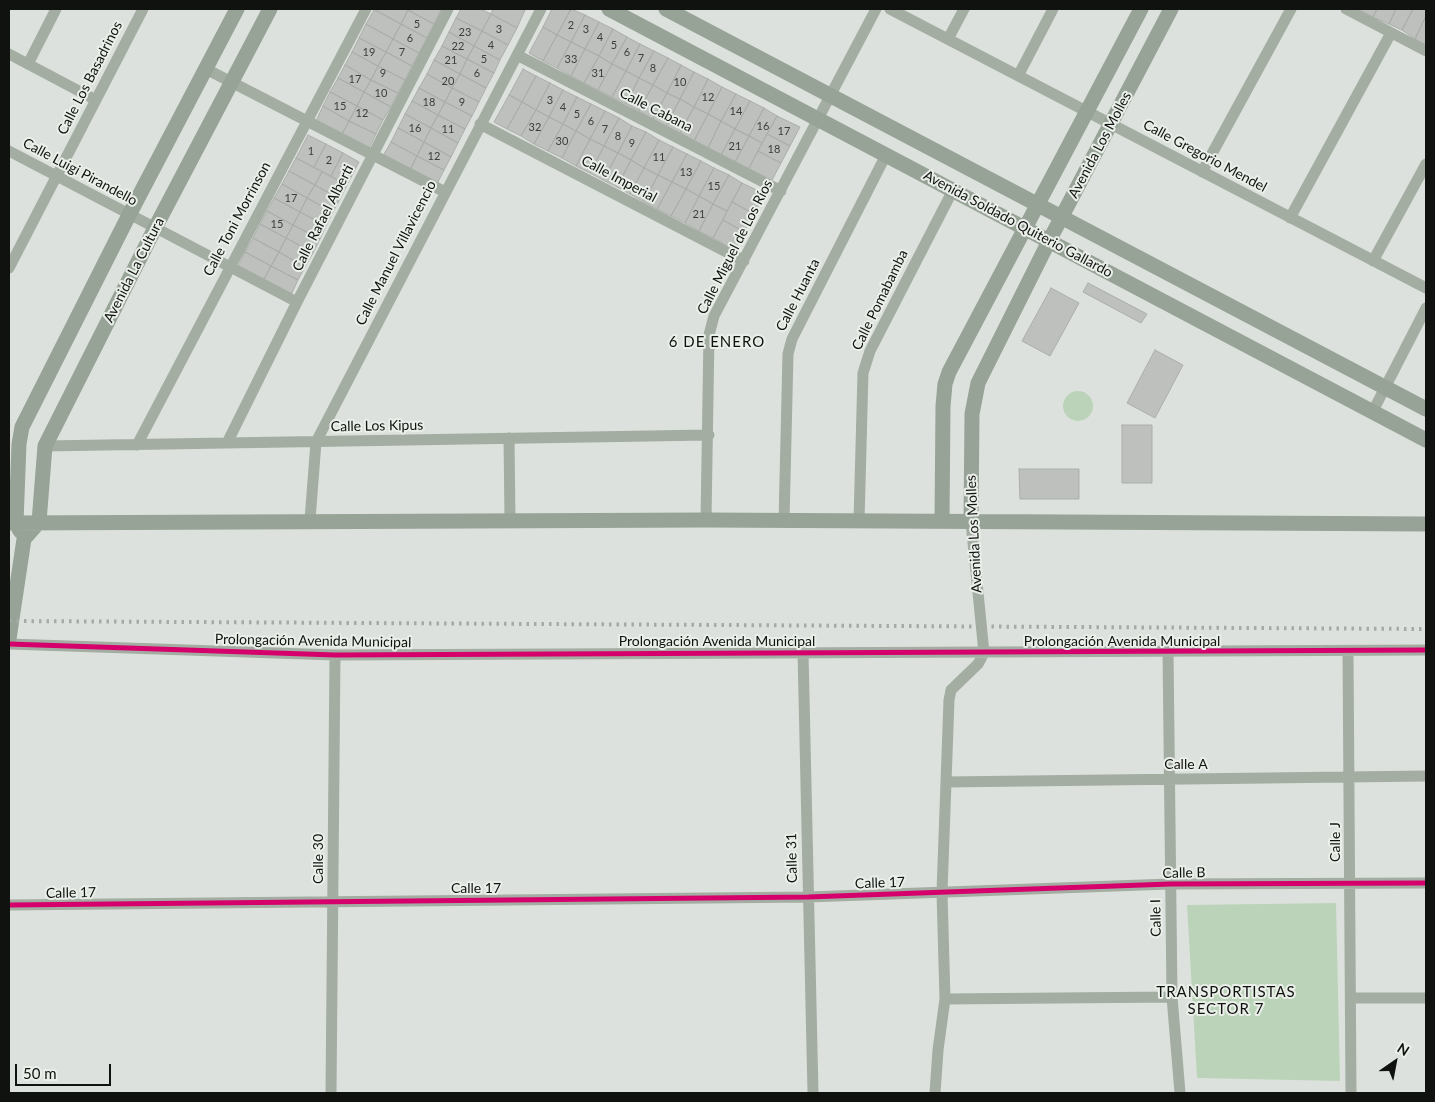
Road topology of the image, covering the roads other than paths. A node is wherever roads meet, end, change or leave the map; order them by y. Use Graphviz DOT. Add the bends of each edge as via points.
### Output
graph roads {
  1 [pos="56,9"];
  2 [pos="143,9"];
  3 [pos="237,9"];
  4 [pos="270,9"];
  5 [pos="366,9"];
  6 [pos="448,9"];
  7 [pos="541,9"];
  8 [pos="609,9"];
  9 [pos="666,9"];
  10 [pos="876,9"];
  11 [pos="890,9"];
  12 [pos="964,9"];
  13 [pos="1053,9"];
  14 [pos="1141,9"];
  15 [pos="1171,9"];
  16 [pos="1291,9"];
  17 [pos="1346,9"];
  18 [pos="1391,33"];
  19 [pos="948,39"];
  20 [pos="1426,51"];
  21 [pos="9,54"];
  22 [pos="517,55"];
  23 [pos="28,64"];
  24 [pos="206,68"];
  25 [pos="1018,76"];
  26 [pos="232,82"];
  27 [pos="831,96"];
  28 [pos="96,100"];
  29 [pos="1087,112"];
  30 [pos="818,119"];
  31 [pos="306,120"];
  32 [pos="480,124"];
  33 [pos="1111,124"];
  34 [pos="9,151"];
  35 [pos="372,154"];
  36 [pos="886,154"];
  37 [pos="1426,164"];
  38 [pos="1202,172"];
  39 [pos="56,176"];
  40 [pos="953,190"];
  41 [pos="781,191"];
  42 [pos="445,192"];
  43 [pos="1038,205"];
  44 [pos="129,215"];
  45 [pos="1062,217"];
  46 [pos="1290,218"];
  47 [pos="155,228"];
  48 [pos="1026,228"];
  49 [pos="1049,241"];
  50 [pos="14,245"];
  51 [pos="744,261"];
  52 [pos="1373,261"];
  53 [pos="229,266"];
  54 [pos="9,268"];
  55 [pos="1426,288"];
  56 [pos="297,302"];
  57 [pos="1426,308"];
  58 [pos="1385,388"];
  59 [pos="1426,409"];
  60 [pos="1373,411"];
  61 [pos="709,435"];
  62 [pos="508,438"];
  63 [pos="1426,440"];
  64 [pos="316,442"];
  65 [pos="227,443"];
  66 [pos="137,445"];
  67 [pos="45,446"];
  68 [pos="310,520"];
  69 [pos="510,520"];
  70 [pos="706,520"];
  71 [pos="784,521"];
  72 [pos="859,521"];
  73 [pos="942,521"];
  74 [pos="39,522"];
  75 [pos="971,522"];
  76 [pos="12,523"];
  77 [pos="1426,524"];
  78 [pos="24,539"];
  79 [pos="9,639"];
  80 [pos="9,644"];
  81 [pos="1426,650"];
  82 [pos="1168,651"];
  83 [pos="1348,651"];
  84 [pos="803,652"];
  85 [pos="984,653"];
  86 [pos="335,654"];
  87 [pos="1426,776"];
  88 [pos="1169,778"];
  89 [pos="1349,778"];
  90 [pos="946,782"];
  91 [pos="1350,883"];
  92 [pos="1426,883"];
  93 [pos="1170,884"];
  94 [pos="942,892"];
  95 [pos="808,897"];
  96 [pos="333,900"];
  97 [pos="9,905"];
  98 [pos="1172,997"];
  99 [pos="945,998"];
  100 [pos="1351,998"];
  101 [pos="1426,998"];
  102 [pos="331,1093"];
  103 [pos="813,1093"];
  104 [pos="935,1093"];
  105 [pos="1180,1093"];
  106 [pos="1351,1093"];
  1 -- 23 [label="street"];
  2 -- 28 [label="street, Calle Los Basadrinos"];
  3 -- 24 [label="street, Avenida La Cultura"];
  4 -- 26 [label="street, Avenida La Cultura"];
  5 -- 31 [label="street, Calle Toni Morrinson"];
  6 -- 35 [label="street, Calle Rafael Alberti"];
  7 -- 22 [label="street, Calle Manuel Villavicencio"];
  8 -- 30 [label="street, Avenida Soldado Quiterio Gallardo"];
  9 -- 27 [label="street, Avenida Soldado Quiterio Gallardo"];
  10 -- 27 [label="street, Calle Miguel de Los Ríos"];
  11 -- 19 [label="street, Calle Gregorio Mendel"];
  12 -- 19 [label="street"];
  13 -- 25 [label="street"];
  14 -- 29 [label="street, Avenida Los Molles"];
  15 -- 33 [label="street, Avenida Los Molles"];
  16 -- 38 [label="street"];
  17 -- 18 [label="street"];
  18 -- 20 [label="street"];
  18 -- 46 [label="street"];
  19 -- 25 [label="street, Calle Gregorio Mendel"];
  21 -- 23 [label="street"];
  22 -- 32 [label="street, Calle Manuel Villavicencio"];
  22 -- 41 [label="street, Calle Cabana"];
  23 -- 28 [label="street"];
  24 -- 26 [label="street"];
  24 -- 44 [label="street, Avenida La Cultura"];
  25 -- 29 [label="street, Calle Gregorio Mendel"];
  26 -- 31 [label="street"];
  26 -- 47 [label="street, Avenida La Cultura"];
  27 -- 30 [label="street, Calle Miguel de Los Ríos"];
  27 -- 43 [label="street, Avenida Soldado Quiterio Gallardo"];
  28 -- 39 [label="street, Calle Los Basadrinos"];
  29 -- 33 [label="street, Calle Gregorio Mendel"];
  29 -- 43 [label="street, Avenida Los Molles"];
  30 -- 36 [label="street, Avenida Soldado Quiterio Gallardo"];
  30 -- 41 [label="street, Calle Miguel de Los Ríos"];
  31 -- 35 [label="street"];
  31 -- 53 [label="street, Calle Toni Morrinson"];
  32 -- 42 [label="street, Calle Manuel Villavicencio"];
  32 -- 51 [label="street, Calle Imperial"];
  33 -- 38 [label="street, Calle Gregorio Mendel"];
  33 -- 45 [label="street, Avenida Los Molles"];
  34 -- 39 [label="street, Calle Luigi Pirandello"];
  35 -- 42 [label="street"];
  35 -- 56 [label="street, Calle Rafael Alberti"];
  36 -- 40 [label="street, Avenida Soldado Quiterio Gallardo"];
  36 -- 71 [label="street, Calle Huanta" via="792,339 788,354"];
  37 -- 52 [label="street"];
  38 -- 46 [label="street, Calle Gregorio Mendel"];
  39 -- 44 [label="street, Calle Luigi Pirandello"];
  39 -- 50 [label="street, Calle Los Basadrinos"];
  40 -- 48 [label="street, Avenida Soldado Quiterio Gallardo"];
  40 -- 72 [label="street, Calle Pomabamba" via="870,351 863,373"];
  41 -- 51 [label="street, Calle Miguel de Los Ríos"];
  42 -- 64 [label="street, Calle Manuel Villavicencio"];
  43 -- 45 [label="street, Avenida Soldado Quiterio Gallardo"];
  43 -- 48 [label="street, Avenida Los Molles"];
  44 -- 47 [label="street, Calle Luigi Pirandello"];
  44 -- 76 [label="street, Avenida La Cultura" via="22,428"];
  45 -- 49 [label="street, Avenida Los Molles"];
  45 -- 58 [label="street, Avenida Soldado Quiterio Gallardo"];
  46 -- 52 [label="street, Calle Gregorio Mendel"];
  47 -- 53 [label="street, Calle Luigi Pirandello"];
  47 -- 67 [label="street, Avenida La Cultura"];
  48 -- 49 [label="street, Avenida Soldado Quiterio Gallardo"];
  48 -- 73 [label="street, Avenida Los Molles" via="945,384"];
  49 -- 60 [label="street, Avenida Soldado Quiterio Gallardo"];
  49 -- 75 [label="street, Avenida Los Molles" via="975,392"];
  50 -- 54 [label="street, Calle Los Basadrinos"];
  51 -- 61 [label="street, Calle Miguel de Los Ríos" via="714,316 709,335"];
  52 -- 55 [label="street, Calle Gregorio Mendel"];
  53 -- 56 [label="street, Calle Luigi Pirandello"];
  53 -- 66 [label="street, Calle Toni Morrinson"];
  56 -- 65 [label="street, Calle Rafael Alberti"];
  57 -- 58 [label="street"];
  58 -- 59 [label="street, Avenida Soldado Quiterio Gallardo"];
  58 -- 60 [label="street"];
  60 -- 63 [label="street, Avenida Soldado Quiterio Gallardo"];
  61 -- 62 [label="street, Calle Los Kipus"];
  61 -- 70 [label="street, Calle Miguel de Los Ríos"];
  62 -- 64 [label="street, Calle Los Kipus"];
  62 -- 69 [label="street"];
  64 -- 65 [label="street, Calle Los Kipus"];
  64 -- 68 [label="street, Calle Manuel Villavicencio"];
  65 -- 66 [label="street, Calle Los Kipus"];
  66 -- 67 [label="street, Calle Los Kipus"];
  67 -- 74 [label="street, Avenida La Cultura"];
  68 -- 69 [label="street"];
  68 -- 74 [label="street"];
  69 -- 70 [label="street"];
  70 -- 71 [label="street"];
  71 -- 72 [label="street"];
  72 -- 73 [label="street"];
  73 -- 75 [label="street"];
  74 -- 76 [label="street"];
  74 -- 78 [label="street"];
  75 -- 77 [label="street"];
  75 -- 85 [label="street, Avenida Los Molles"];
  76 -- 78 [label="street, Avenida La Cultura"];
  78 -- 79 [label="street"];
  80 -- 86 [label="street, Prolongación Avenida Municipal"];
  81 -- 83 [label="street, Prolongación Avenida Municipal"];
  82 -- 83 [label="street, Prolongación Avenida Municipal"];
  82 -- 85 [label="street, Prolongación Avenida Municipal"];
  82 -- 88 [label="street, Calle I"];
  83 -- 89 [label="street, Calle J"];
  84 -- 85 [label="street, Prolongación Avenida Municipal"];
  84 -- 86 [label="street, Prolongación Avenida Municipal"];
  84 -- 95 [label="street, Calle 31"];
  85 -- 90 [label="street" via="978,664 952,690 949,700"];
  86 -- 96 [label="street, Calle 30"];
  87 -- 89 [label="street, Calle A"];
  88 -- 89 [label="street, Calle A"];
  88 -- 90 [label="street, Calle A"];
  88 -- 93 [label="street, Calle I"];
  89 -- 91 [label="street, Calle J"];
  90 -- 94 [label="street"];
  91 -- 92 [label="street, Calle B"];
  91 -- 93 [label="street, Calle B"];
  91 -- 100 [label="street, Calle J"];
  93 -- 94 [label="street, Calle B"];
  93 -- 98 [label="street, Calle I"];
  94 -- 95 [label="street, Calle 17"];
  94 -- 99 [label="street"];
  95 -- 96 [label="street, Calle 17"];
  95 -- 103 [label="street, Calle 31"];
  96 -- 97 [label="street, Calle 17"];
  96 -- 102 [label="street, Calle 30"];
  98 -- 99 [label="street"];
  98 -- 105 [label="street, Calle I"];
  99 -- 104 [label="street"];
  100 -- 101 [label="street"];
  100 -- 106 [label="street, Calle J"];
}
